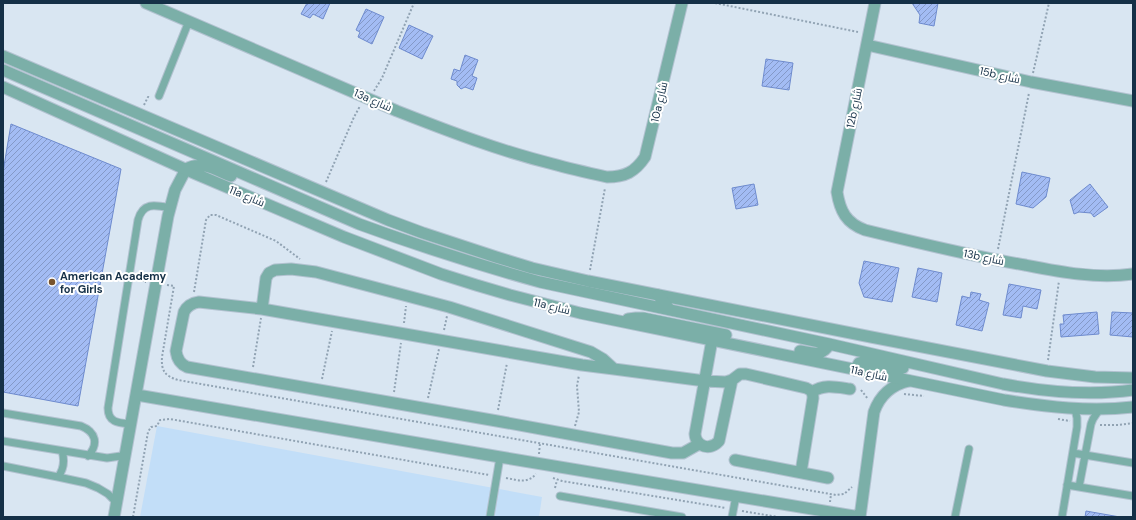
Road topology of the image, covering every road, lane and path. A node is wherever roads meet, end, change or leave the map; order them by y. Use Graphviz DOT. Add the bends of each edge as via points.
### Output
graph roads {
  1 [pos="146,3"];
  2 [pos="715,3"];
  3 [pos="875,3"];
  4 [pos="1049,3"];
  5 [pos="680,4"];
  6 [pos="189,21"];
  7 [pos="869,34"];
  8 [pos="867,45"];
  9 [pos="3,56"];
  10 [pos="3,70"];
  11 [pos="1031,82"];
  12 [pos="3,87"];
  13 [pos="159,96"];
  14 [pos="1133,101"];
  15 [pos="186,169"];
  16 [pos="607,177"];
  17 [pos="260,181"];
  18 [pos="170,208"];
  19 [pos="843,213"];
  20 [pos="996,260"];
  21 [pos="310,271"];
  22 [pos="1061,272"];
  23 [pos="130,273"];
  24 [pos="1133,274"];
  25 [pos="588,281"];
  26 [pos="156,284"];
  27 [pos="658,295"];
  28 [pos="408,297"];
  29 [pos="195,303"];
  30 [pos="449,307"];
  31 [pos="262,309"];
  32 [pos="670,310"];
  33 [pos="621,321"];
  34 [pos="334,322"];
  35 [pos="402,334"];
  36 [pos="712,340"];
  37 [pos="441,341"];
  38 [pos="829,344"];
  39 [pos="509,352"];
  40 [pos="582,365"];
  41 [pos="936,368"];
  42 [pos="614,369"];
  43 [pos="855,370"];
  44 [pos="1046,371"];
  45 [pos="251,378"];
  46 [pos="1133,378"];
  47 [pos="705,380"];
  48 [pos="732,380"];
  49 [pos="909,381"];
  50 [pos="854,387"];
  51 [pos="320,390"];
  52 [pos="1133,390"];
  53 [pos="812,392"];
  54 [pos="137,395"];
  55 [pos="392,403"];
  56 [pos="867,405"];
  57 [pos="426,408"];
  58 [pos="1133,408"];
  59 [pos="1075,409"];
  60 [pos="1099,410"];
  61 [pos="3,413"];
  62 [pos="496,421"];
  63 [pos="131,424"];
  64 [pos="573,435"];
  65 [pos="3,441"];
  66 [pos="699,444"];
  67 [pos="969,449"];
  68 [pos="62,451"];
  69 [pos="1072,453"];
  70 [pos="126,454"];
  71 [pos="1086,455"];
  72 [pos="88,456"];
  73 [pos="500,457"];
  74 [pos="734,460"];
  75 [pos="1133,463"];
  76 [pos="3,466"];
  77 [pos="801,472"];
  78 [pos="542,473"];
  79 [pos="497,476"];
  80 [pos="552,476"];
  81 [pos="58,477"];
  82 [pos="828,478"];
  83 [pos="854,485"];
  84 [pos="1067,485"];
  85 [pos="1079,487"];
  86 [pos="560,496"];
  87 [pos="736,496"];
  88 [pos="1133,496"];
  89 [pos="117,503"];
  90 [pos="733,513"];
  91 [pos="114,517"];
  92 [pos="133,517"];
  93 [pos="490,517"];
  94 [pos="682,517"];
  95 [pos="778,517"];
  96 [pos="860,517"];
  97 [pos="955,517"];
  98 [pos="1062,517"];
  1 -- 6 [label="street, 13a شارع"];
  2 -- 7 [label="path"];
  3 -- 7 [label="street, 12b شارع"];
  4 -- 11 [label="path"];
  5 -- 16 [label="street, 10a شارع" via="645,157 633,171 625,175"];
  6 -- 13 [label="lane"];
  6 -- 16 [label="street, 13a شارع" via="436,126 553,164"];
  7 -- 8 [label="street, 12b شارع"];
  8 -- 11 [label="street, 15b شارع"];
  8 -- 19 [label="street, 12b شارع" via="837,192"];
  9 -- 25 [label="street" via="395,222 459,246 532,268"];
  10 -- 17 [label="street, 11a شارع"];
  11 -- 14 [label="street, 15b شارع"];
  11 -- 20 [label="path"];
  12 -- 15 [label="street, 11a شارع"];
  15 -- 17 [label="street" via="200,165 246,181"];
  15 -- 18 [label="street" via="175,190"];
  15 -- 33 [label="street, 11a شارع" via="344,237 441,274 538,303"];
  16 -- 25 [label="path"];
  17 -- 32 [label="street, 11a شارع" via="359,224 449,255 540,282"];
  18 -- 23 [label="lane" via="150,206 140,215"];
  18 -- 26 [label="street"];
  19 -- 20 [label="street, 13b شارع" via="849,221 865,230"];
  20 -- 22 [label="street, 13b شارع"];
  21 -- 28 [label="street"];
  21 -- 29 [label="path" via="304,262 276,241 213,214 206,220 194,291"];
  21 -- 31 [label="street" via="282,269 269,272"];
  22 -- 24 [label="street, 13b شارع" via="1099,276"];
  22 -- 44 [label="path"];
  23 -- 26 [label="path" via="144,274 143,282"];
  23 -- 63 [label="lane" via="108,413 114,421"];
  25 -- 27 [label="street"];
  26 -- 54 [label="street"];
  26 -- 83 [label="path" via="174,286 162,357 162,365 170,378 836,495 844,494"];
  27 -- 32 [label="street"];
  27 -- 44 [label="street"];
  28 -- 30 [label="street"];
  28 -- 35 [label="path"];
  29 -- 31 [label="street"];
  29 -- 45 [label="street" via="188,306 184,312 176,351 179,361 187,367"];
  30 -- 37 [label="path"];
  30 -- 42 [label="street" via="591,352"];
  31 -- 34 [label="street"];
  31 -- 45 [label="path"];
  32 -- 38 [label="street, 11a شارع"];
  33 -- 36 [label="street, 11a شارع"];
  33 -- 38 [label="street" via="643,318 814,354 822,352"];
  34 -- 35 [label="street"];
  34 -- 51 [label="path"];
  35 -- 37 [label="street"];
  35 -- 55 [label="path"];
  36 -- 43 [label="street, 11a شارع"];
  36 -- 47 [label="street"];
  37 -- 39 [label="street"];
  37 -- 57 [label="path"];
  38 -- 41 [label="street, 11a شارع"];
  39 -- 40 [label="street"];
  39 -- 62 [label="path"];
  40 -- 42 [label="street"];
  40 -- 64 [label="path" via="577,386 579,412"];
  41 -- 43 [label="street" via="902,368 866,361 859,363"];
  41 -- 52 [label="street, 11a شارع" via="1044,391 1102,393"];
  42 -- 47 [label="street"];
  43 -- 49 [label="street, 11a شارع"];
  44 -- 46 [label="street" via="1095,378"];
  45 -- 51 [label="street"];
  47 -- 48 [label="street"];
  47 -- 66 [label="street" via="695,434"];
  48 -- 53 [label="street" via="740,374 746,374 806,388"];
  48 -- 66 [label="street" via="719,441 712,447"];
  49 -- 59 [label="street, 11a شارع" via="1004,400"];
  49 -- 96 [label="street" via="890,389 880,399 874,412"];
  50 -- 53 [label="street" via="828,386"];
  50 -- 56 [label="path" via="868,399"];
  51 -- 55 [label="street"];
  53 -- 77 [label="street"];
  54 -- 63 [label="street"];
  54 -- 73 [label="street"];
  55 -- 57 [label="street"];
  57 -- 62 [label="street"];
  58 -- 60 [label="street, 11a شارع"];
  59 -- 60 [label="street, 11a شارع"];
  59 -- 69 [label="lane" via="1077,422"];
  60 -- 71 [label="lane" via="1091,424"];
  61 -- 72 [label="lane" via="87,429 94,439 92,451"];
  62 -- 64 [label="street"];
  63 -- 70 [label="street"];
  64 -- 66 [label="street" via="672,453 683,453"];
  65 -- 68 [label="lane"];
  67 -- 97 [label="lane"];
  68 -- 72 [label="lane"];
  68 -- 81 [label="lane" via="64,462"];
  69 -- 71 [label="lane"];
  69 -- 84 [label="lane"];
  70 -- 72 [label="lane" via="107,458"];
  70 -- 89 [label="street"];
  71 -- 75 [label="lane"];
  71 -- 85 [label="lane"];
  73 -- 79 [label="lane"];
  73 -- 87 [label="street"];
  74 -- 77 [label="street"];
  76 -- 81 [label="lane"];
  77 -- 82 [label="street"];
  78 -- 79 [label="path" via="526,481"];
  79 -- 92 [label="path" via="165,419 160,420 157,426 148,432"];
  79 -- 93 [label="lane"];
  80 -- 90 [label="path" via="562,482"];
  81 -- 89 [label="lane" via="98,488"];
  84 -- 85 [label="lane"];
  84 -- 98 [label="lane"];
  85 -- 88 [label="lane"];
  86 -- 94 [label="lane"];
  87 -- 90 [label="lane"];
  87 -- 96 [label="street"];
  89 -- 91 [label="street"];
  90 -- 95 [label="path"];
}
